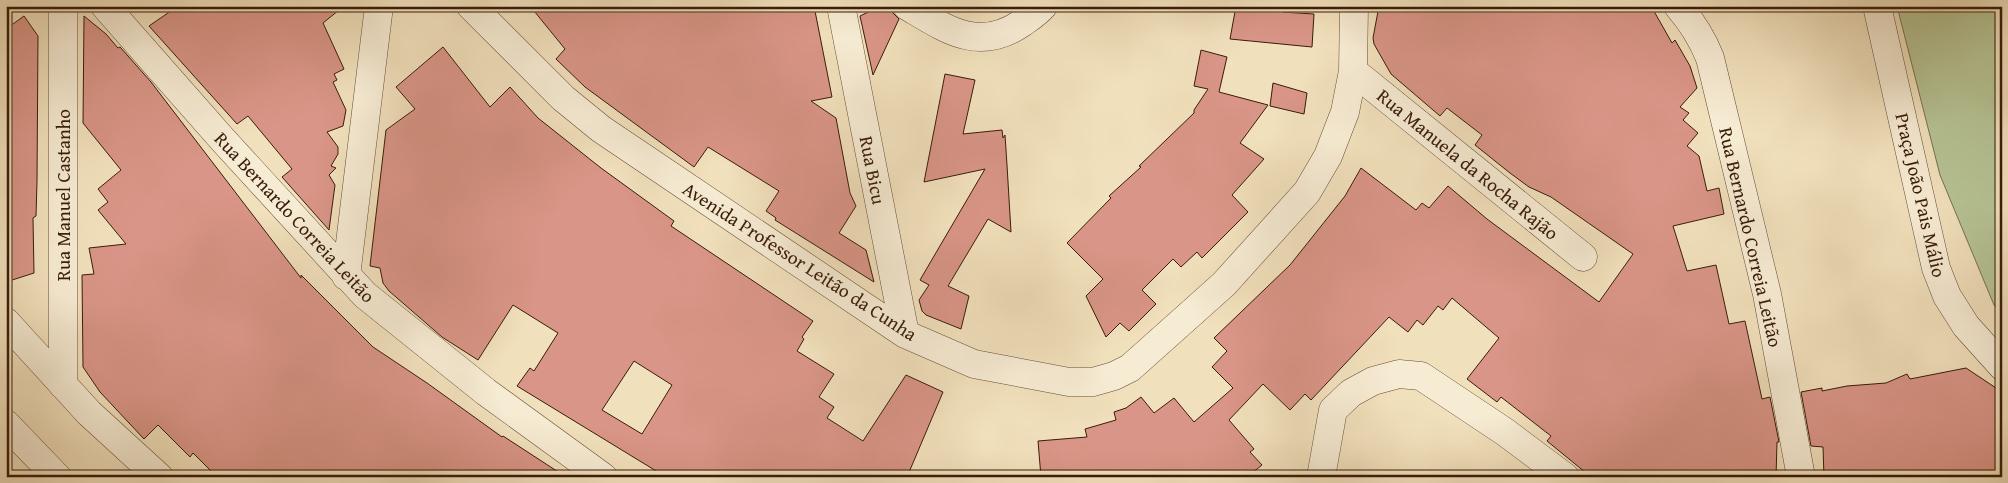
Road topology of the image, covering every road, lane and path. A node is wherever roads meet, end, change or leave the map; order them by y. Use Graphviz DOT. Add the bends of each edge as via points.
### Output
graph roads {
  1 [pos="63,6"];
  2 [pos="106,6"];
  3 [pos="379,6"];
  4 [pos="471,6"];
  5 [pos="841,6"];
  6 [pos="907,6"];
  7 [pos="1043,6"];
  8 [pos="1354,6"];
  9 [pos="1678,6"];
  10 [pos="1877,6"];
  11 [pos="1353,71"];
  12 [pos="1583,257"];
  13 [pos="346,276"];
  14 [pos="6,322"];
  15 [pos="905,334"];
  16 [pos="2002,366"];
  17 [pos="63,385"];
  18 [pos="6,424"];
  19 [pos="58,477"];
  20 [pos="158,477"];
  21 [pos="602,477"];
  22 [pos="1321,477"];
  23 [pos="1565,477"];
  24 [pos="1801,477"];
  1 -- 17 [label="street, Rua Manuel Castanho"];
  2 -- 13 [label="street, Rua Bernardo Correia Leitão"];
  3 -- 13 [label="street"];
  4 -- 15 [label="street, Avenida Professor Leitão da Cunha" via="562,98 601,129"];
  5 -- 15 [label="street, Rua Bicu"];
  6 -- 7 [label="street" via="939,25 984,39 1010,31"];
  8 -- 11 [label="street, Avenida Professor Leitão da Cunha"];
  9 -- 24 [label="street, Rua Bernardo Correia Leitão" via="1698,32 1710,58 1767,294"];
  10 -- 16 [label="street, Praça João Pais Málio" via="1936,268 1947,296 1966,326"];
  11 -- 12 [label="street, Rua Manuela da Rocha Rajão"];
  11 -- 15 [label="street, Avenida Professor Leitão da Cunha" via="1345,112 1328,156 1307,192 1224,284 1130,368 1093,382 1069,382 974,364"];
  13 -- 21 [label="street, Rua Bernardo Correia Leitão" via="365,295 486,392"];
  14 -- 17 [label="street"];
  17 -- 20 [label="street"];
  18 -- 19 [label="street"];
  22 -- 23 [label="street" via="1333,410 1351,393 1373,381 1399,374 1421,376"];
}
